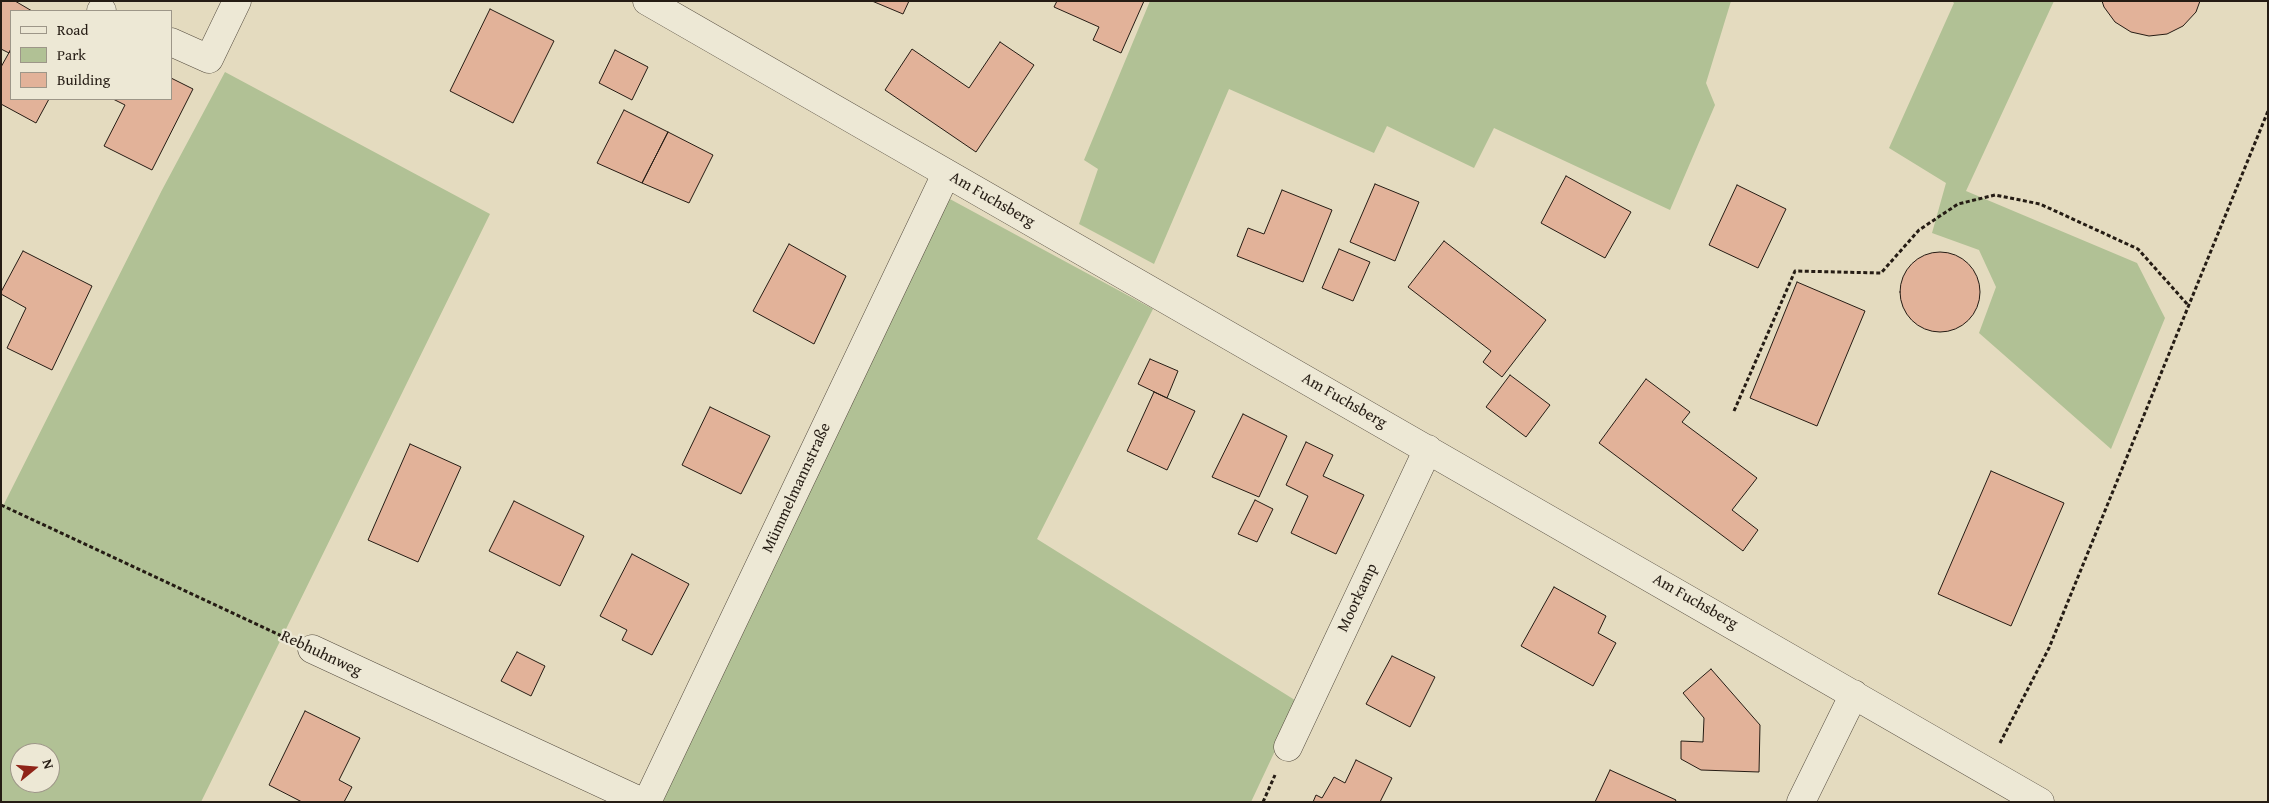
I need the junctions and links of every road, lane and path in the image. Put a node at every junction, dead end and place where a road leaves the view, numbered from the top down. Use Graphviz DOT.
graph roads {
  1 [pos="237,1"];
  2 [pos="647,1"];
  3 [pos="172,42"];
  4 [pos="2268,111"];
  5 [pos="946,174"];
  6 [pos="2188,305"];
  7 [pos="1734,411"];
  8 [pos="1428,448"];
  9 [pos="1,505"];
  10 [pos="312,650"];
  11 [pos="1854,694"];
  12 [pos="1288,747"];
  13 [pos="1986,771"];
  14 [pos="642,802"];
  15 [pos="647,802"];
  16 [pos="1800,802"];
  17 [pos="2040,802"];
  1 -- 3 [label="street"];
  2 -- 5 [label="street, Am Fuchsberg"];
  4 -- 6 [label="path"];
  5 -- 8 [label="street, Am Fuchsberg"];
  5 -- 15 [label="street, Mümmelmannstraße"];
  6 -- 7 [label="path"];
  6 -- 13 [label="path"];
  8 -- 11 [label="street, Am Fuchsberg"];
  8 -- 12 [label="street, Moorkamp"];
  9 -- 10 [label="path, Rebhuhnweg"];
  10 -- 14 [label="street, Rebhuhnweg"];
  11 -- 13 [label="street, Am Fuchsberg"];
  11 -- 16 [label="street"];
  13 -- 17 [label="street, Am Fuchsberg"];
}
